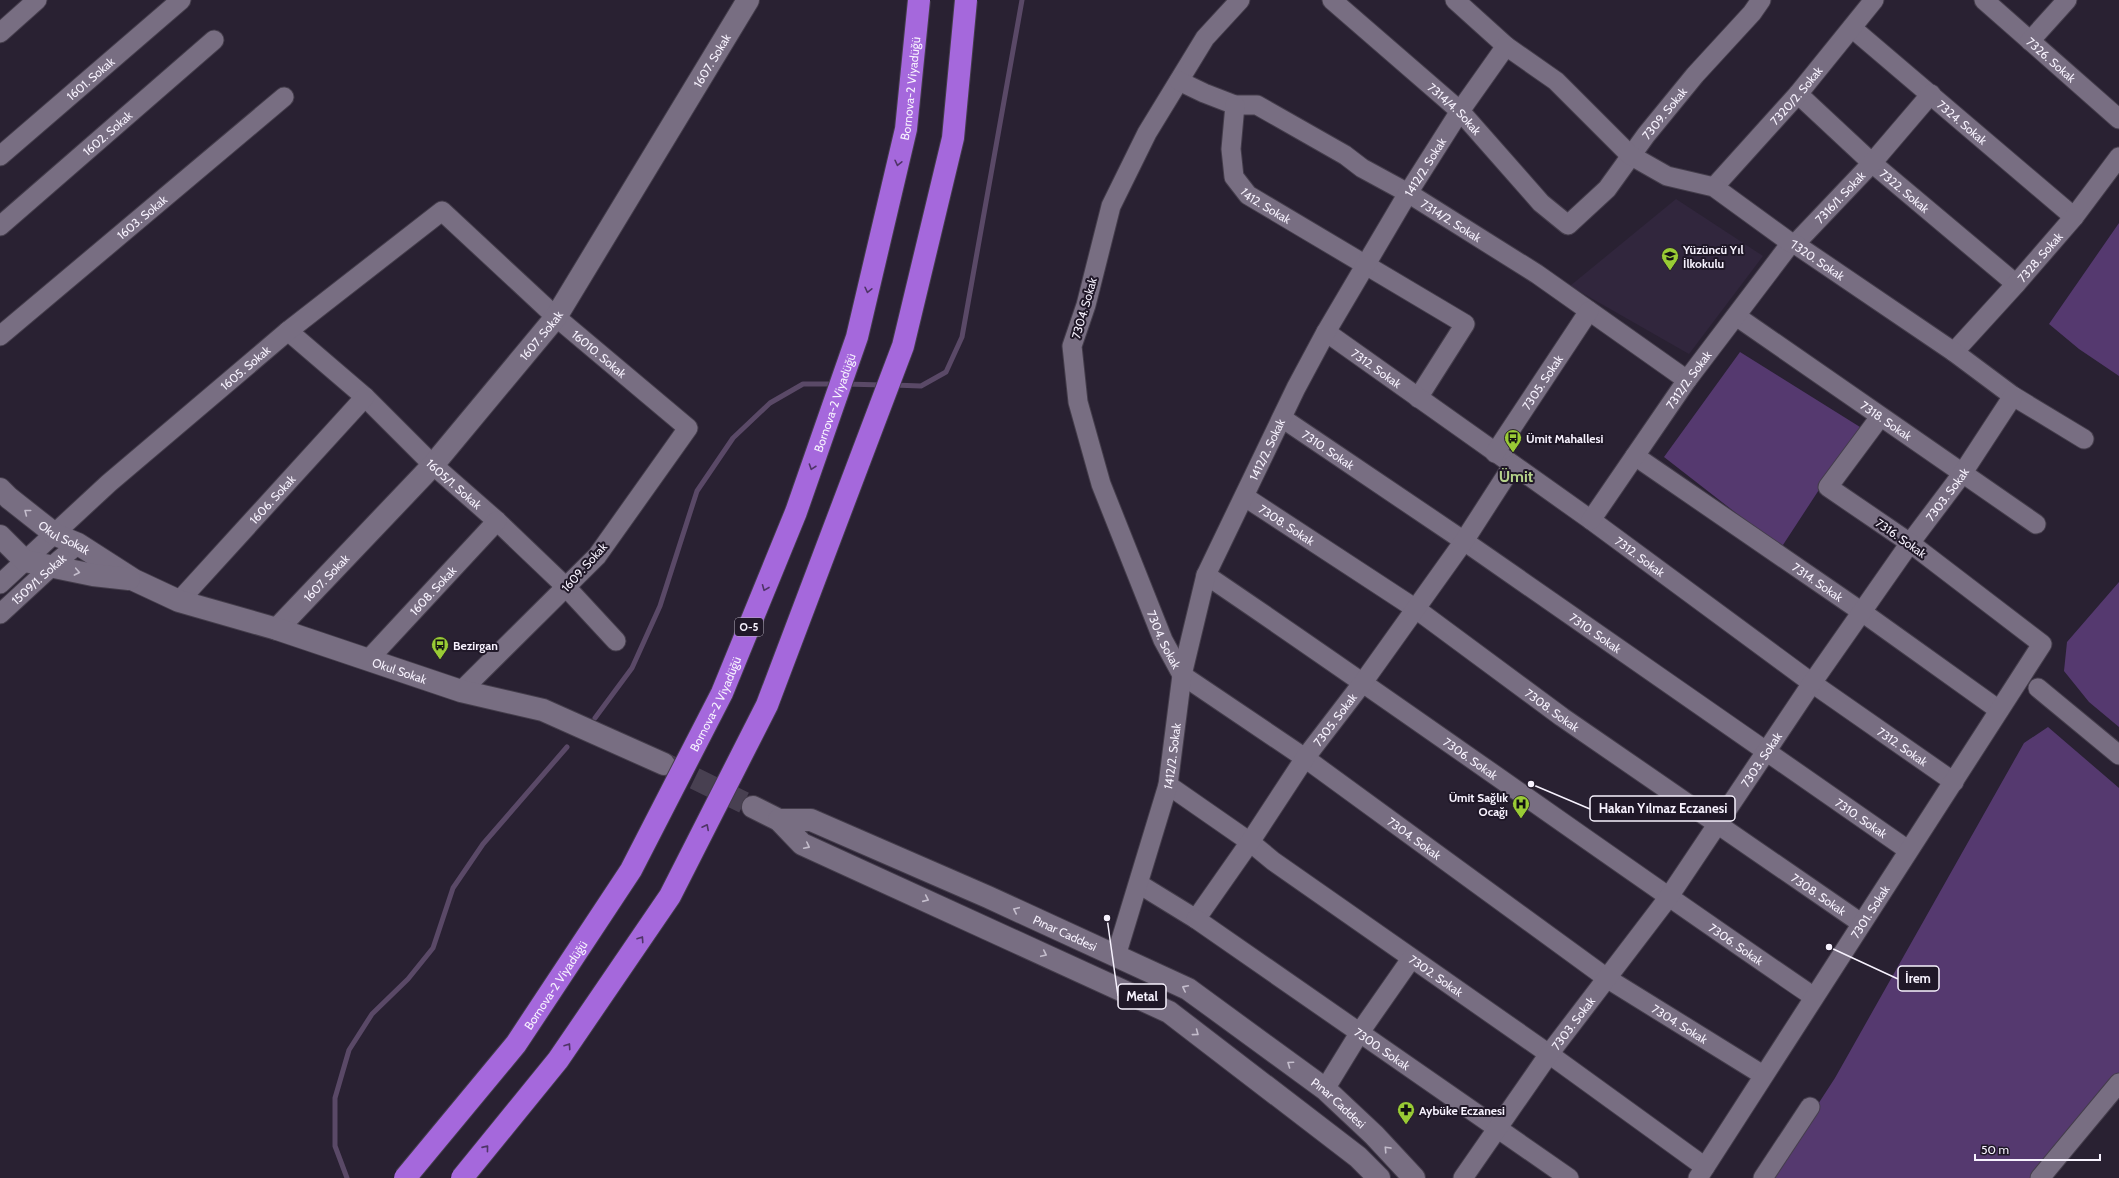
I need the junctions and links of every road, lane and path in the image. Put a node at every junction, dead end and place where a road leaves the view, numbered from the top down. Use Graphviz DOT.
graph roads {
  1 [pos="37,0"];
  2 [pos="181,0"];
  3 [pos="748,0"];
  4 [pos="919,0"];
  5 [pos="966,0"];
  6 [pos="1240,0"];
  7 [pos="1332,0"];
  8 [pos="1455,0"];
  9 [pos="1761,0"];
  10 [pos="1874,0"];
  11 [pos="1984,0"];
  12 [pos="2067,0"];
  13 [pos="4,22"];
  14 [pos="1852,28"];
  15 [pos="214,40"];
  16 [pos="2030,41"];
  17 [pos="1506,46"];
  18 [pos="1179,81"];
  19 [pos="1798,94"];
  20 [pos="1931,94"];
  21 [pos="284,97"];
  22 [pos="1235,105"];
  23 [pos="1460,111"];
  24 [pos="2119,119"];
  25 [pos="1630,155"];
  26 [pos="0,156"];
  27 [pos="2119,157"];
  28 [pos="1872,163"];
  29 [pos="1714,187"];
  30 [pos="1408,193"];
  31 [pos="442,211"];
  32 [pos="2074,217"];
  33 [pos="1568,225"];
  34 [pos="0,226"];
  35 [pos="1793,244"];
  36 [pos="1365,266"];
  37 [pos="2016,284"];
  38 [pos="1589,311"];
  39 [pos="1736,316"];
  40 [pos="556,317"];
  41 [pos="288,331"];
  42 [pos="1326,332"];
  43 [pos="0,336"];
  44 [pos="1954,352"];
  45 [pos="1687,380"];
  46 [pos="2013,396"];
  47 [pos="365,397"];
  48 [pos="1418,398"];
  49 [pos="1880,417"];
  50 [pos="1282,418"];
  51 [pos="688,428"];
  52 [pos="2084,439"];
  53 [pos="1495,453"];
  54 [pos="1635,456"];
  55 [pos="433,465"];
  56 [pos="1513,465"];
  57 [pos="1962,474"];
  58 [pos="0,489"];
  59 [pos="1245,497"];
  60 [pos="497,520"];
  61 [pos="1591,520"];
  62 [pos="2036,524"];
  63 [pos="56,534"];
  64 [pos="0,536"];
  65 [pos="1464,541"];
  66 [pos="1910,543"];
  67 [pos="78,544"];
  68 [pos="25,561"];
  69 [pos="51,567"];
  70 [pos="1206,575"];
  71 [pos="134,580"];
  72 [pos="0,584"];
  73 [pos="566,587"];
  74 [pos="179,601"];
  75 [pos="1416,609"];
  76 [pos="1862,612"];
  77 [pos="0,614"];
  78 [pos="278,629"];
  79 [pos="616,641"];
  80 [pos="2042,644"];
  81 [pos="368,660"];
  82 [pos="1182,675"];
  83 [pos="1364,681"];
  84 [pos="1812,683"];
  85 [pos="2038,688"];
  86 [pos="461,691"];
  87 [pos="1999,710"];
  88 [pos="1767,752"];
  89 [pos="2119,755"];
  90 [pos="1305,758"];
  91 [pos="664,764"];
  92 [pos="1954,782"];
  93 [pos="1168,785"];
  94 [pos="752,807"];
  95 [pos="778,820"];
  96 [pos="1716,824"];
  97 [pos="1250,842"];
  98 [pos="1908,850"];
  99 [pos="1139,884"];
  100 [pos="1668,898"];
  101 [pos="1196,919"];
  102 [pos="1861,923"];
  103 [pos="1116,956"];
  104 [pos="1411,959"];
  105 [pos="1608,979"];
  106 [pos="1814,997"];
  107 [pos="1360,1032"];
  108 [pos="1549,1054"];
  109 [pos="1763,1076"];
  110 [pos="2119,1084"];
  111 [pos="1325,1088"];
  112 [pos="1810,1107"];
  113 [pos="1498,1128"];
  114 [pos="1701,1173"];
  115 [pos="405,1178"];
  116 [pos="462,1178"];
  117 [pos="1379,1178"];
  118 [pos="1414,1178"];
  119 [pos="1463,1178"];
  120 [pos="1569,1178"];
  121 [pos="1763,1178"];
  122 [pos="2040,1178"];
  1 -- 13 [label="street"];
  2 -- 26 [label="street, 1601. Sokak"];
  3 -- 40 [label="main road, 1607. Sokak"];
  4 -- 115 [label="highway, Bornova-2 Viyadüğü / O-5, one-way, bridge"];
  116 -- 5 [label="highway, one-way, bridge"];
  6 -- 18 [label="street, 7304. Sokak"];
  7 -- 23 [label="street, 7314/4. Sokak"];
  8 -- 17 [label="street"];
  9 -- 25 [label="street, 7309. Sokak"];
  10 -- 14 [label="street, 7320/2. Sokak"];
  11 -- 16 [label="street, 7326. Sokak"];
  12 -- 16 [label="street"];
  14 -- 19 [label="street, 7320/2. Sokak"];
  14 -- 20 [label="street, 7324. Sokak"];
  15 -- 34 [label="street, 1602. Sokak"];
  16 -- 24 [label="street, 7326. Sokak"];
  17 -- 23 [label="street, 1412/2. Sokak"];
  17 -- 25 [label="street, 7320. Sokak"];
  18 -- 22 [label="street, 7314/2. Sokak"];
  18 -- 82 [label="street, 7304. Sokak"];
  19 -- 28 [label="street, 7322. Sokak"];
  19 -- 29 [label="street, 7320/2. Sokak"];
  20 -- 28 [label="street, 7316/1. Sokak"];
  20 -- 32 [label="street, 7324. Sokak"];
  21 -- 43 [label="street, 1603. Sokak"];
  22 -- 30 [label="street, 7314/2. Sokak"];
  22 -- 36 [label="street, 1412. Sokak"];
  23 -- 30 [label="street, 1412/2. Sokak"];
  23 -- 33 [label="street, 7314/4. Sokak"];
  25 -- 29 [label="street, 7320. Sokak"];
  25 -- 33 [label="street, 7309. Sokak"];
  27 -- 32 [label="street, 7328. Sokak"];
  28 -- 35 [label="street, 7316/1. Sokak"];
  28 -- 37 [label="street, 7322. Sokak"];
  29 -- 35 [label="street, 7320. Sokak"];
  30 -- 36 [label="street, 1412/2. Sokak"];
  30 -- 38 [label="street, 7314/2. Sokak"];
  31 -- 40 [label="street, 16010. Sokak"];
  31 -- 41 [label="street, 1605. Sokak"];
  32 -- 37 [label="street, 7328. Sokak"];
  35 -- 39 [label="street, 7312/2. Sokak"];
  35 -- 44 [label="street, 7320. Sokak"];
  36 -- 42 [label="street, 1412/2. Sokak"];
  36 -- 48 [label="street, 1412. Sokak"];
  37 -- 44 [label="street, 7328. Sokak"];
  38 -- 45 [label="street, 7314/2. Sokak"];
  38 -- 53 [label="street, 7305. Sokak"];
  39 -- 45 [label="street, 7312/2. Sokak"];
  39 -- 49 [label="street, 7318. Sokak"];
  40 -- 51 [label="street, 16010. Sokak"];
  40 -- 55 [label="main road, 1607. Sokak"];
  41 -- 47 [label="street, 1605/1. Sokak"];
  41 -- 63 [label="street, 1605. Sokak"];
  42 -- 48 [label="street, 7312. Sokak"];
  42 -- 50 [label="street, 1412/2. Sokak"];
  44 -- 46 [label="street, 7320. Sokak"];
  45 -- 54 [label="street, 7312/2. Sokak"];
  46 -- 52 [label="street, 7320. Sokak"];
  46 -- 57 [label="street, 7303. Sokak"];
  47 -- 55 [label="street, 1605/1. Sokak"];
  47 -- 74 [label="street, 1606. Sokak"];
  48 -- 53 [label="street, 7312. Sokak"];
  49 -- 57 [label="street, 7318. Sokak"];
  49 -- 66 [label="street, 7316. Sokak"];
  50 -- 59 [label="street, 1412/2. Sokak"];
  50 -- 65 [label="street, 7310. Sokak"];
  51 -- 73 [label="street, 1609. Sokak"];
  53 -- 56 [label="street, 7312. Sokak"];
  54 -- 61 [label="street, 7312/2. Sokak"];
  54 -- 76 [label="street, 7314. Sokak"];
  55 -- 60 [label="street, 1605/1. Sokak"];
  55 -- 78 [label="main road, 1607. Sokak"];
  56 -- 61 [label="street, 7312. Sokak"];
  56 -- 65 [label="street, 7305. Sokak"];
  57 -- 62 [label="street, 7318. Sokak"];
  57 -- 66 [label="street, 7303. Sokak"];
  63 -- 58 [label="main road, Okul Sokak, one-way"];
  59 -- 70 [label="street, 1412/2. Sokak"];
  59 -- 75 [label="street, 7308. Sokak"];
  60 -- 73 [label="street, 1605/1. Sokak"];
  60 -- 81 [label="street, 1608. Sokak"];
  61 -- 84 [label="street, 7312. Sokak"];
  63 -- 67 [label="main road, Okul Sokak"];
  63 -- 68 [label="street, 1509/1. Sokak"];
  64 -- 68 [label="main road"];
  65 -- 75 [label="street, 7305. Sokak"];
  65 -- 88 [label="street, 7310. Sokak"];
  66 -- 76 [label="street, 7303. Sokak"];
  66 -- 80 [label="street, 7316. Sokak"];
  67 -- 69 [label="street, 1509/1. Sokak"];
  67 -- 71 [label="main road, Okul Sokak"];
  68 -- 69 [label="main road, Okul Sokak"];
  68 -- 72 [label="street, 1509/1. Sokak"];
  69 -- 71 [label="main road, Okul Sokak, one-way"];
  69 -- 77 [label="street, 1509/1. Sokak"];
  70 -- 82 [label="street, 1412/2. Sokak"];
  70 -- 83 [label="street, 7306. Sokak"];
  71 -- 74 [label="main road, Okul Sokak"];
  73 -- 79 [label="street, 1605/1. Sokak"];
  73 -- 86 [label="street, 1609. Sokak"];
  74 -- 78 [label="main road, Okul Sokak"];
  75 -- 83 [label="street, 7305. Sokak"];
  75 -- 96 [label="street, 7308. Sokak"];
  76 -- 84 [label="street, 7303. Sokak"];
  76 -- 87 [label="street, 7314. Sokak"];
  78 -- 81 [label="main road, Okul Sokak"];
  80 -- 87 [label="street, 7301. Sokak"];
  81 -- 86 [label="main road, Okul Sokak"];
  82 -- 90 [label="street, 7304. Sokak"];
  82 -- 93 [label="street, 1412/2. Sokak"];
  83 -- 90 [label="street, 7305. Sokak"];
  83 -- 100 [label="street, 7306. Sokak"];
  84 -- 88 [label="street, 7303. Sokak"];
  84 -- 92 [label="street, 7312. Sokak"];
  85 -- 89 [label="street"];
  86 -- 91 [label="main road, Okul Sokak"];
  87 -- 92 [label="street, 7301. Sokak"];
  88 -- 96 [label="street, 7303. Sokak"];
  88 -- 98 [label="street, 7310. Sokak"];
  90 -- 97 [label="street, 7305. Sokak"];
  90 -- 105 [label="street, 7304. Sokak"];
  92 -- 98 [label="street, 7301. Sokak"];
  93 -- 97 [label="street, 7302. Sokak"];
  93 -- 99 [label="street, 1412/2. Sokak"];
  94 -- 95 [label="main road, Pınar Caddesi"];
  103 -- 95 [label="main road, Pınar Caddesi, one-way"];
  95 -- 117 [label="main road, Pınar Caddesi, one-way"];
  96 -- 100 [label="street, 7303. Sokak"];
  96 -- 102 [label="street, 7308. Sokak"];
  97 -- 101 [label="street, 7305. Sokak"];
  97 -- 104 [label="street, 7302. Sokak"];
  98 -- 102 [label="street, 7301. Sokak"];
  99 -- 101 [label="street"];
  99 -- 103 [label="street, 1412/2. Sokak"];
  100 -- 105 [label="street, 7303. Sokak"];
  100 -- 106 [label="street, 7306. Sokak"];
  101 -- 107 [label="street, 7300. Sokak"];
  102 -- 106 [label="street, 7301. Sokak"];
  111 -- 103 [label="main road, Pınar Caddesi, one-way"];
  104 -- 107 [label="street"];
  104 -- 108 [label="street, 7302. Sokak"];
  105 -- 108 [label="street, 7303. Sokak"];
  105 -- 109 [label="street, 7304. Sokak"];
  106 -- 109 [label="street, 7301. Sokak"];
  107 -- 111 [label="street"];
  107 -- 113 [label="street, 7300. Sokak"];
  108 -- 113 [label="street, 7303. Sokak"];
  108 -- 114 [label="street, 7302. Sokak"];
  109 -- 114 [label="street, 7301. Sokak"];
  110 -- 122 [label="street"];
  118 -- 111 [label="main road, Pınar Caddesi, one-way"];
  112 -- 121 [label="street"];
  113 -- 119 [label="street, 7303. Sokak"];
  113 -- 120 [label="street, 7300. Sokak"];
}
